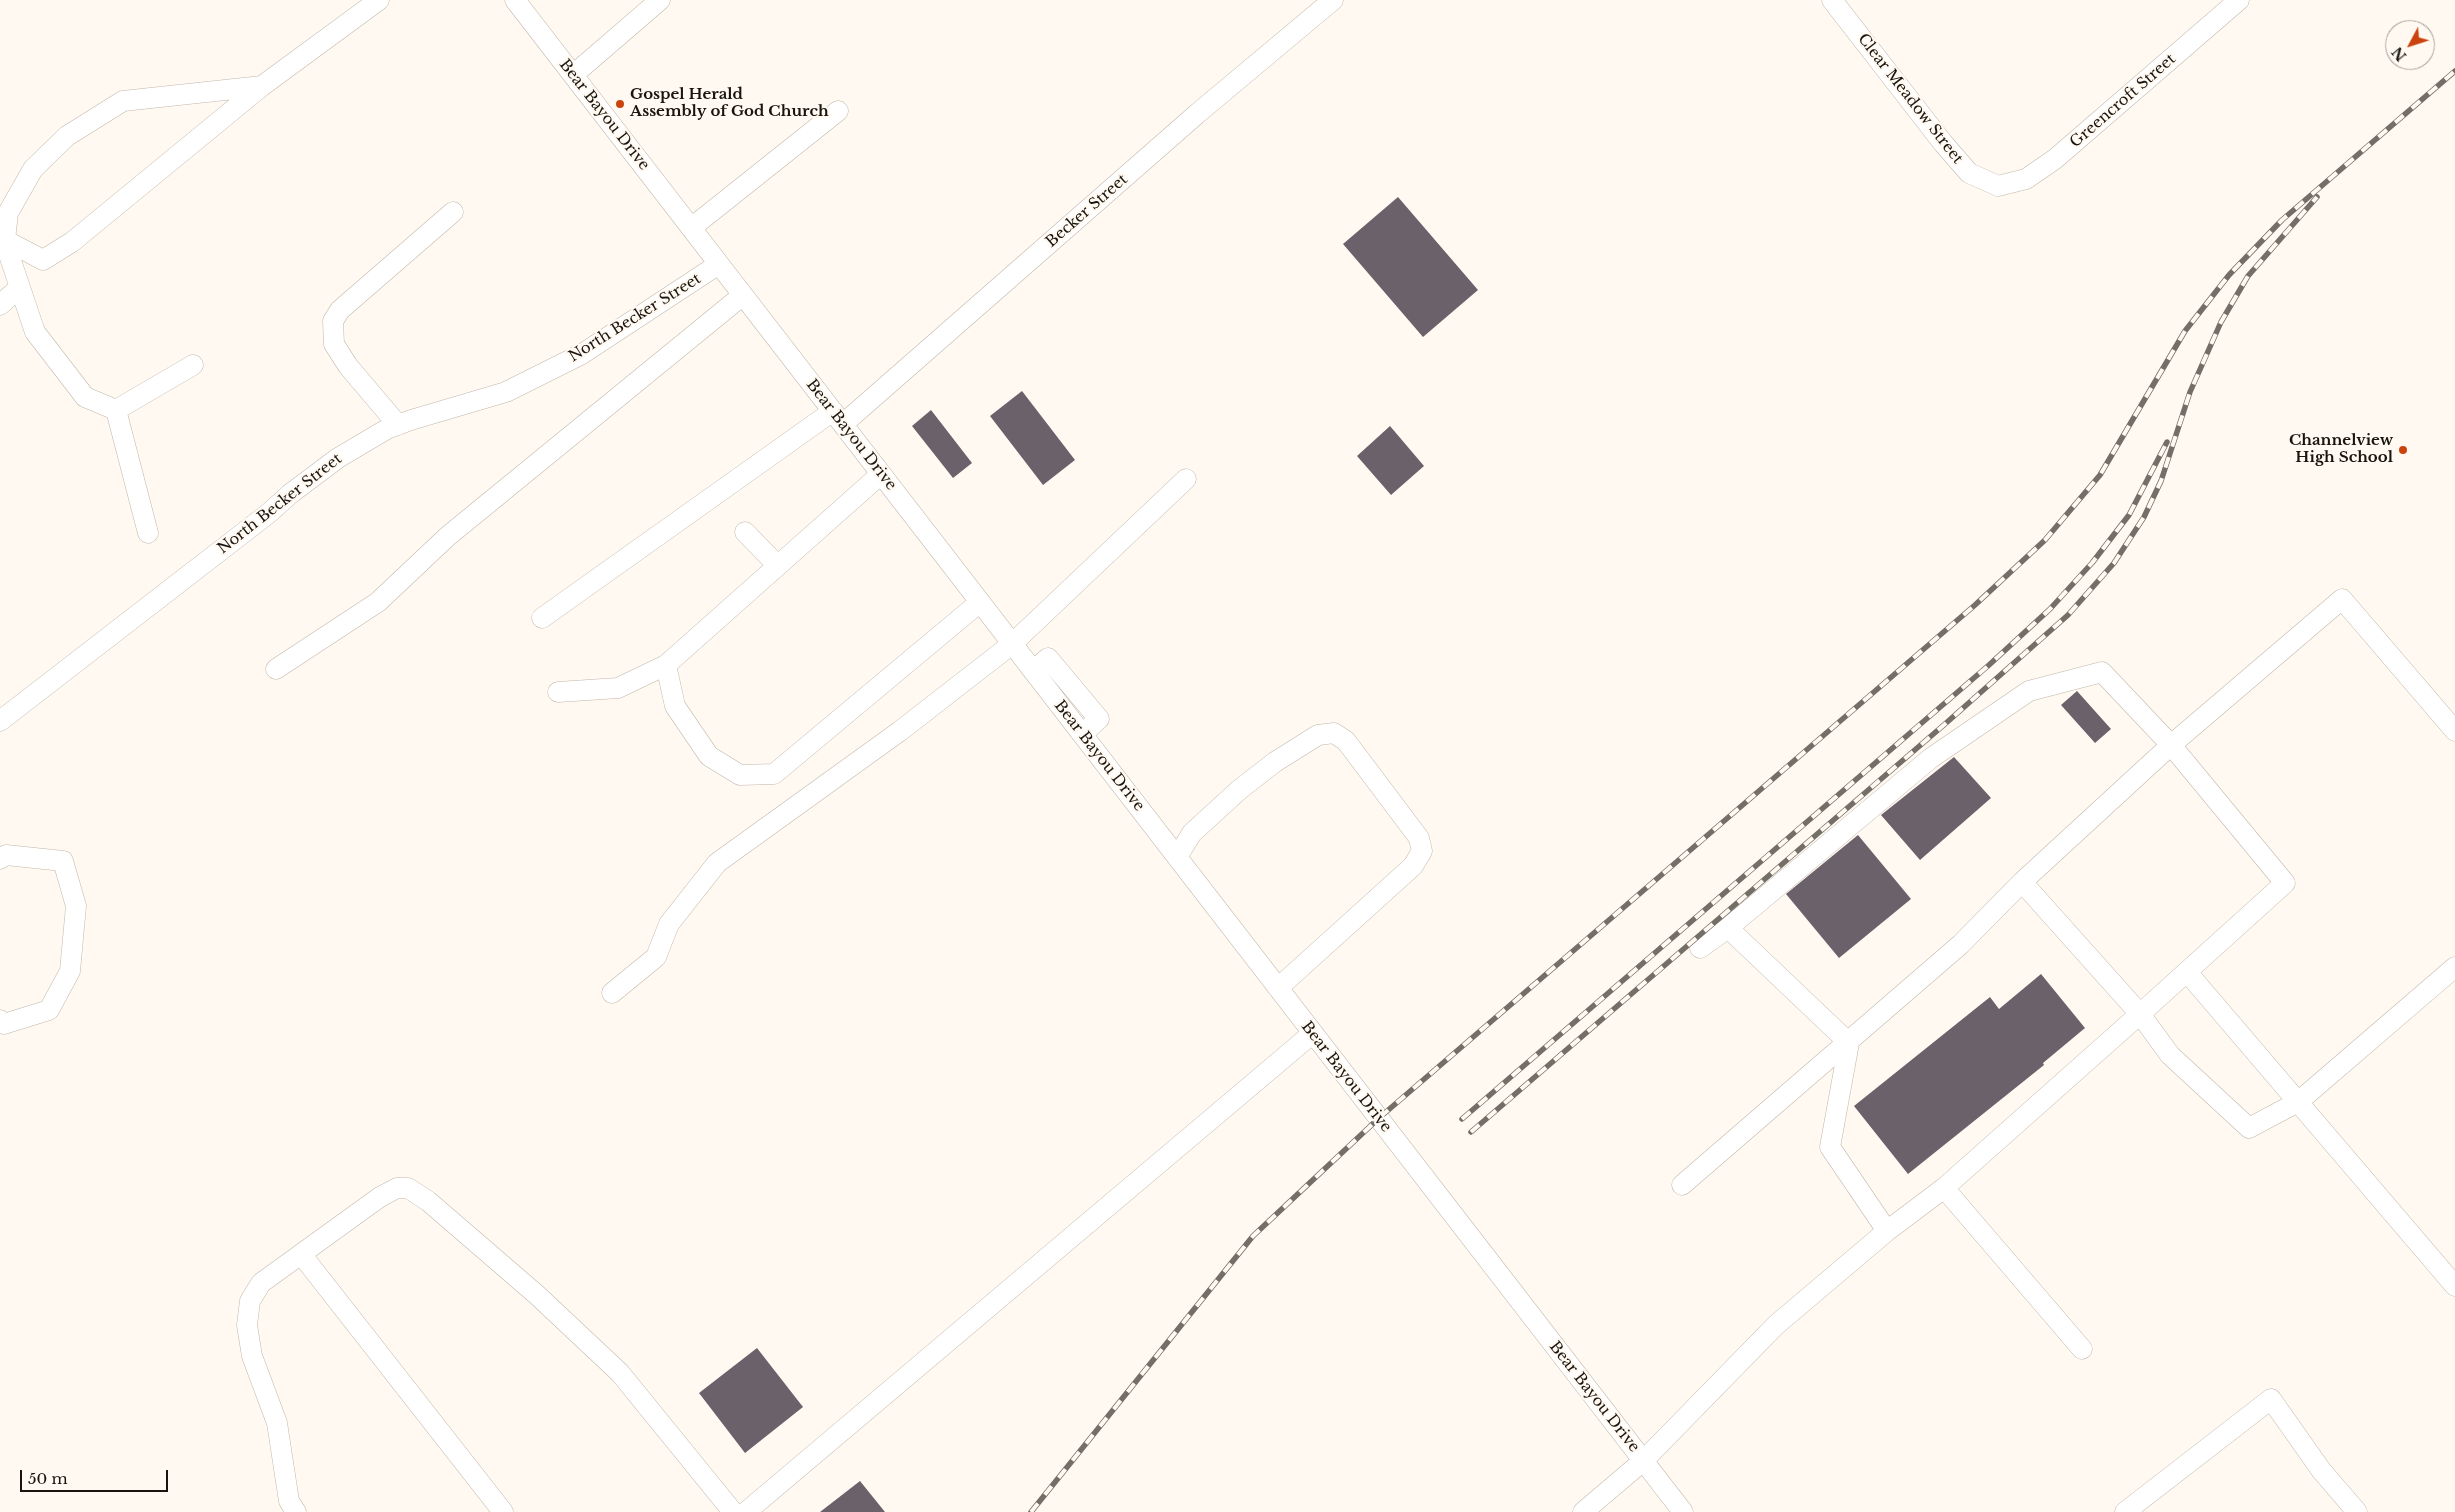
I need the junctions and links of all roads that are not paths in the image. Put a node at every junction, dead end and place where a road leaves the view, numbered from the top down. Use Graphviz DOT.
graph roads {
  1 [pos="379,0"];
  2 [pos="515,0"];
  3 [pos="660,0"];
  4 [pos="1333,0"];
  5 [pos="1832,0"];
  6 [pos="2239,0"];
  7 [pos="573,75"];
  8 [pos="262,86"];
  9 [pos="838,110"];
  10 [pos="1998,186"];
  11 [pos="453,212"];
  12 [pos="691,228"];
  13 [pos="3,235"];
  14 [pos="719,264"];
  15 [pos="20,287"];
  16 [pos="742,295"];
  17 [pos="0,305"];
  18 [pos="193,365"];
  19 [pos="116,410"];
  20 [pos="838,418"];
  21 [pos="398,425"];
  22 [pos="882,474"];
  23 [pos="1186,479"];
  24 [pos="745,532"];
  25 [pos="148,533"];
  26 [pos="777,565"];
  27 [pos="980,602"];
  28 [pos="542,618"];
  29 [pos="1012,644"];
  30 [pos="666,665"];
  31 [pos="276,669"];
  32 [pos="558,692"];
  33 [pos="0,721"];
  34 [pos="2455,731"];
  35 [pos="2171,745"];
  36 [pos="1177,857"];
  37 [pos="0,860"];
  38 [pos="2022,882"];
  39 [pos="1728,928"];
  40 [pos="1700,948"];
  41 [pos="2455,967"];
  42 [pos="2187,972"];
  43 [pos="1278,988"];
  44 [pos="612,993"];
  45 [pos="2140,1014"];
  46 [pos="0,1020"];
  47 [pos="1313,1033"];
  48 [pos="1849,1043"];
  49 [pos="2298,1102"];
  50 [pos="1682,1185"];
  51 [pos="1944,1188"];
  52 [pos="1886,1231"];
  53 [pos="301,1254"];
  54 [pos="2455,1286"];
  55 [pos="2082,1349"];
  56 [pos="1643,1461"];
  57 [pos="296,1512"];
  58 [pos="503,1512"];
  59 [pos="733,1512"];
  60 [pos="746,1512"];
  61 [pos="1583,1512"];
  62 [pos="1683,1512"];
  63 [pos="2125,1512"];
  64 [pos="2357,1512"];
  1 -- 8 [label="street"];
  2 -- 7 [label="street, Bear Bayou Drive"];
  3 -- 7 [label="street"];
  4 -- 20 [label="street, Becker Street"];
  5 -- 10 [label="street, Clear Meadow Street"];
  6 -- 10 [label="street, Greencroft Street"];
  7 -- 12 [label="street, Bear Bayou Drive"];
  8 -- 13 [label="street"];
  8 -- 13 [label="street"];
  9 -- 12 [label="street"];
  11 -- 21 [label="street"];
  12 -- 14 [label="street, Bear Bayou Drive"];
  13 -- 15 [label="street"];
  14 -- 16 [label="street, Bear Bayou Drive"];
  14 -- 21 [label="street, North Becker Street"];
  15 -- 17 [label="street"];
  15 -- 19 [label="street"];
  16 -- 20 [label="street, Bear Bayou Drive"];
  16 -- 31 [label="street"];
  18 -- 19 [label="street"];
  19 -- 25 [label="street"];
  20 -- 22 [label="street, Bear Bayou Drive"];
  20 -- 28 [label="street, Becker Street"];
  21 -- 33 [label="street, North Becker Street"];
  22 -- 26 [label="street"];
  22 -- 27 [label="street, Bear Bayou Drive"];
  23 -- 29 [label="street"];
  24 -- 26 [label="street"];
  26 -- 30 [label="street"];
  27 -- 29 [label="street, Bear Bayou Drive"];
  27 -- 30 [label="street"];
  29 -- 36 [label="street, Bear Bayou Drive"];
  29 -- 44 [label="street"];
  30 -- 32 [label="street"];
  34 -- 35 [label="street"];
  35 -- 38 [label="street"];
  35 -- 39 [label="street"];
  35 -- 42 [label="street"];
  36 -- 43 [label="street, Bear Bayou Drive"];
  36 -- 43 [label="street"];
  37 -- 46 [label="street"];
  38 -- 45 [label="street"];
  38 -- 48 [label="street"];
  39 -- 40 [label="street"];
  39 -- 48 [label="street"];
  41 -- 49 [label="street"];
  42 -- 45 [label="street"];
  42 -- 49 [label="street"];
  43 -- 47 [label="street, Bear Bayou Drive"];
  45 -- 49 [label="street"];
  45 -- 51 [label="street"];
  47 -- 56 [label="street, Bear Bayou Drive"];
  47 -- 60 [label="street"];
  48 -- 50 [label="street"];
  48 -- 52 [label="street"];
  49 -- 54 [label="street"];
  51 -- 52 [label="street"];
  51 -- 55 [label="street"];
  52 -- 56 [label="street"];
  53 -- 57 [label="street"];
  53 -- 58 [label="street"];
  53 -- 59 [label="street"];
  56 -- 61 [label="street"];
  56 -- 62 [label="street, Bear Bayou Drive"];
  63 -- 64 [label="street"];
}
